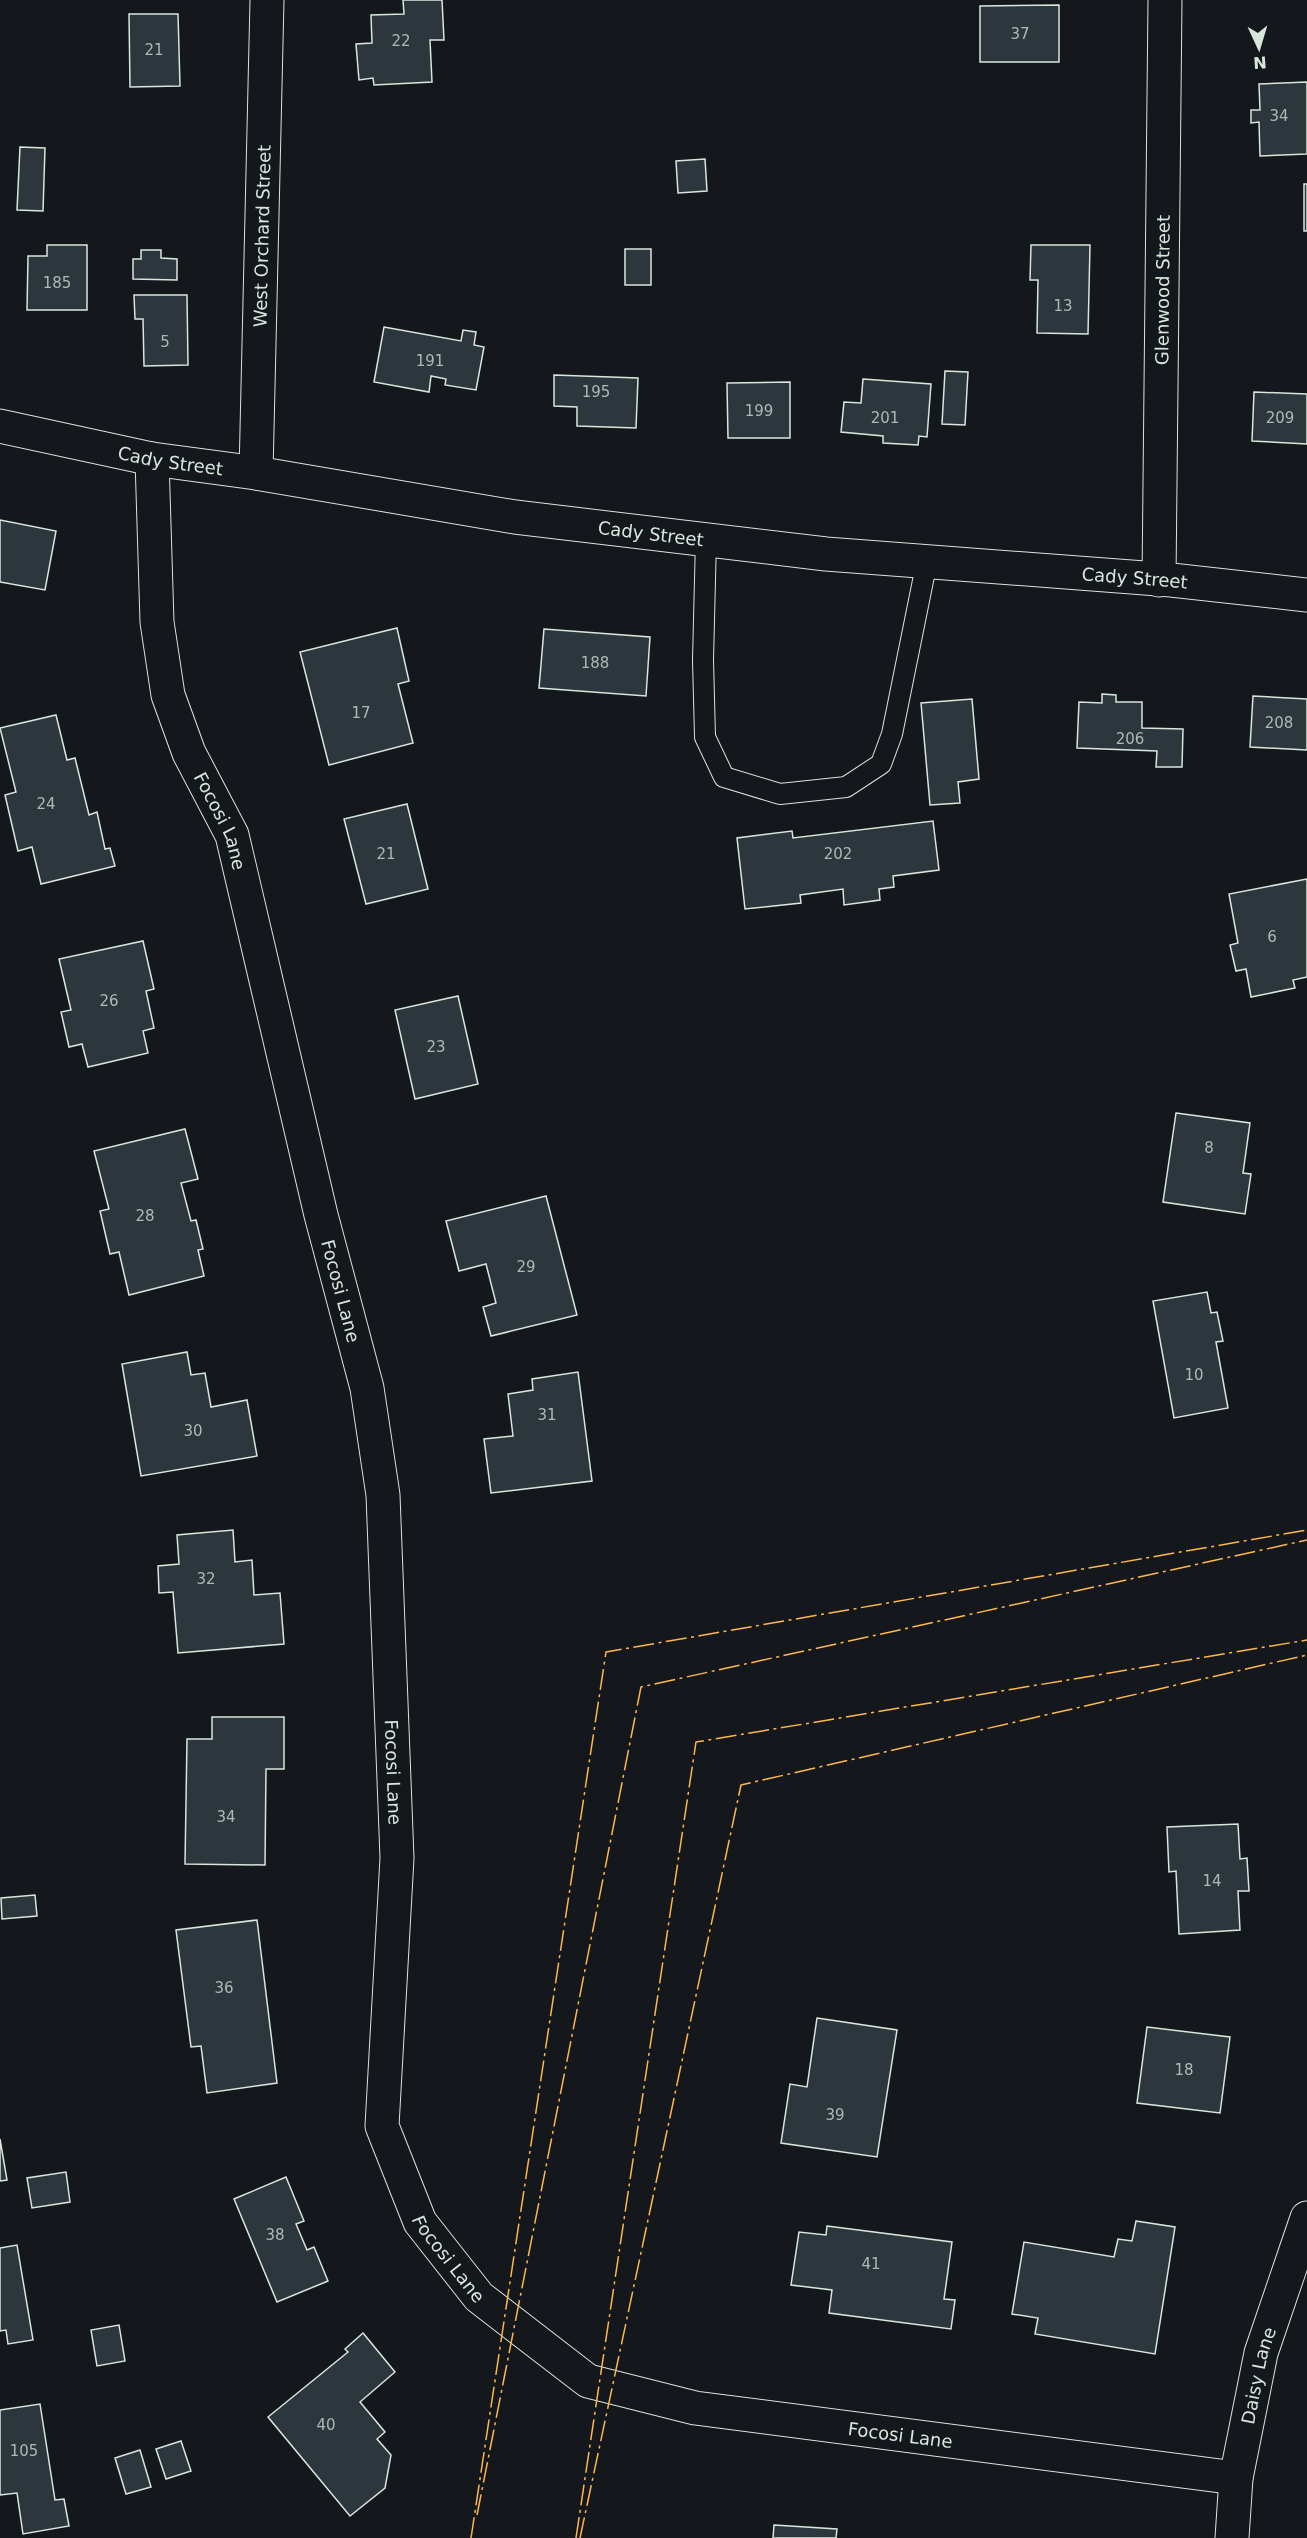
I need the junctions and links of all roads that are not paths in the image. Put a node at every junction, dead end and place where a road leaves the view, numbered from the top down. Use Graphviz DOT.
graph roads {
  1 [pos="267,0"];
  2 [pos="1165,0"];
  3 [pos="0,426"];
  4 [pos="152,459"];
  5 [pos="256,472"];
  6 [pos="706,539"];
  7 [pos="927,561"];
  8 [pos="1159,580"];
  9 [pos="1307,596"];
  10 [pos="1307,2218"];
  11 [pos="1236,2478"];
  12 [pos="1232,2538"];
  1 -- 5 [label="street, West Orchard Street"];
  2 -- 8 [label="street, Glenwood Street"];
  3 -- 4 [label="street, Cady Street"];
  4 -- 5 [label="street, Cady Street"];
  4 -- 11 [label="street, Focosi Lane"];
  5 -- 6 [label="street, Cady Street"];
  6 -- 7 [label="street, Cady Street"];
  6 -- 7 [label="lane"];
  7 -- 8 [label="street, Cady Street"];
  8 -- 9 [label="street, Cady Street"];
  10 -- 11 [label="street, Daisy Lane"];
  11 -- 12 [label="street, Daisy Lane"];
}
